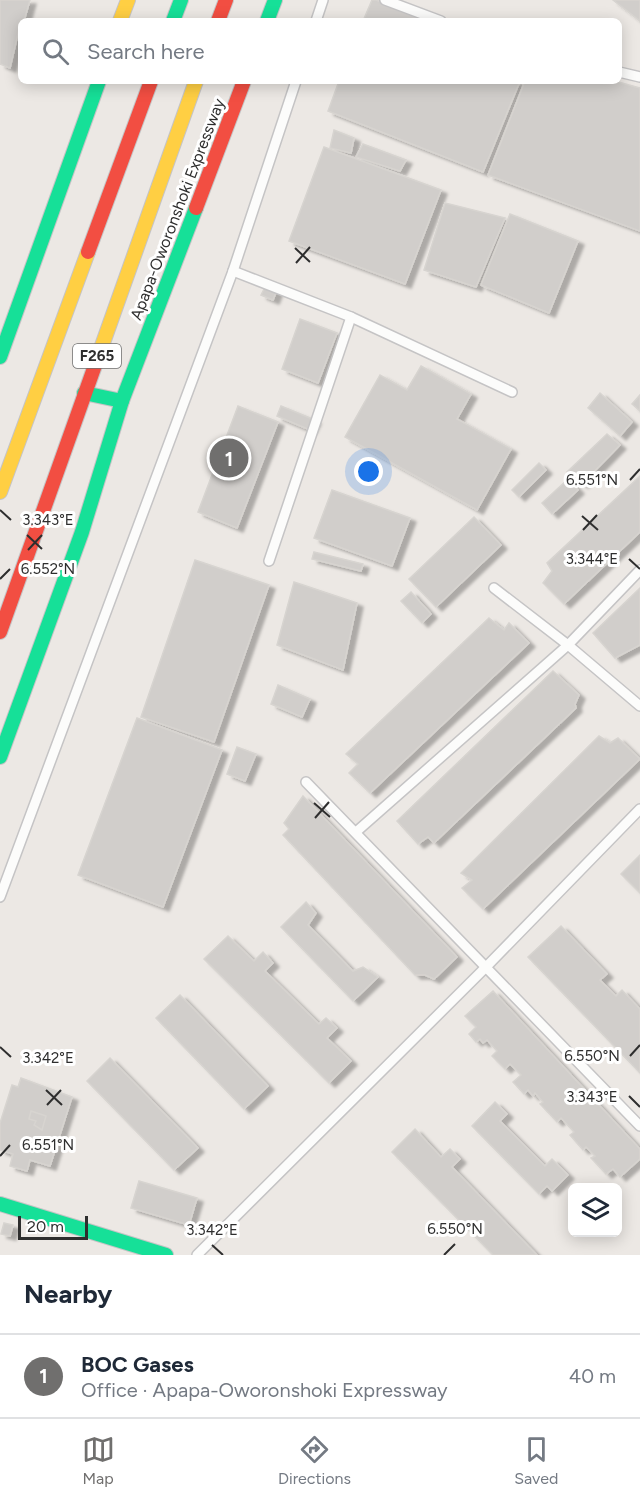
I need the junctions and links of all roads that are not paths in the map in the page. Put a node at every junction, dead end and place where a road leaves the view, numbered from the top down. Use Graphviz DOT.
graph roads {
  1 [pos="128,0"];
  2 [pos="181,0"];
  3 [pos="226,0"];
  4 [pos="275,0"];
  5 [pos="323,0"];
  6 [pos="386,0"];
  7 [pos="121,18"];
  8 [pos="174,18"];
  9 [pos="219,18"];
  10 [pos="268,18"];
  11 [pos="317,18"];
  12 [pos="433,18"];
  13 [pos="622,73"];
  14 [pos="640,77"];
  15 [pos="98,84"];
  16 [pos="150,84"];
  17 [pos="195,84"];
  18 [pos="243,84"];
  19 [pos="295,84"];
  20 [pos="233,271"];
  21 [pos="351,317"];
  22 [pos="0,357"];
  23 [pos="512,392"];
  24 [pos="84,393"];
  25 [pos="122,401"];
  26 [pos="0,492"];
  27 [pos="269,561"];
  28 [pos="640,570"];
  29 [pos="494,588"];
  30 [pos="0,632"];
  31 [pos="568,645"];
  32 [pos="640,706"];
  33 [pos="0,758"];
  34 [pos="306,782"];
  35 [pos="640,809"];
  36 [pos="356,832"];
  37 [pos="0,897"];
  38 [pos="487,966"];
  39 [pos="640,1126"];
  40 [pos="0,1204"];
  41 [pos="166,1255"];
  42 [pos="197,1255"];
  1 -- 7 [label="main road"];
  2 -- 8 [label="main road"];
  3 -- 9 [label="main road"];
  4 -- 10 [label="main road"];
  5 -- 11 [label="lane"];
  6 -- 12 [label="lane"];
  13 -- 14 [label="lane"];
  15 -- 22 [label="main road"];
  16 -- 26 [label="main road, F265"];
  17 -- 24 [label="main road, Apapa-Oworonshoki Expressway / F265"];
  18 -- 25 [label="main road, Apapa-Oworonshoki Expressway"];
  19 -- 20 [label="lane"];
  20 -- 21 [label="lane"];
  20 -- 37 [label="lane"];
  21 -- 23 [label="lane"];
  21 -- 27 [label="lane"];
  24 -- 25 [label="main road"];
  24 -- 30 [label="main road, Apapa-Oworonshoki Expressway / F265"];
  25 -- 33 [label="main road, Apapa-Oworonshoki Expressway"];
  28 -- 31 [label="lane"];
  29 -- 31 [label="lane"];
  31 -- 32 [label="lane"];
  31 -- 36 [label="lane"];
  34 -- 36 [label="lane"];
  35 -- 38 [label="lane"];
  36 -- 38 [label="lane"];
  38 -- 39 [label="lane"];
  38 -- 42 [label="lane"];
  40 -- 41 [label="main road"];
}
